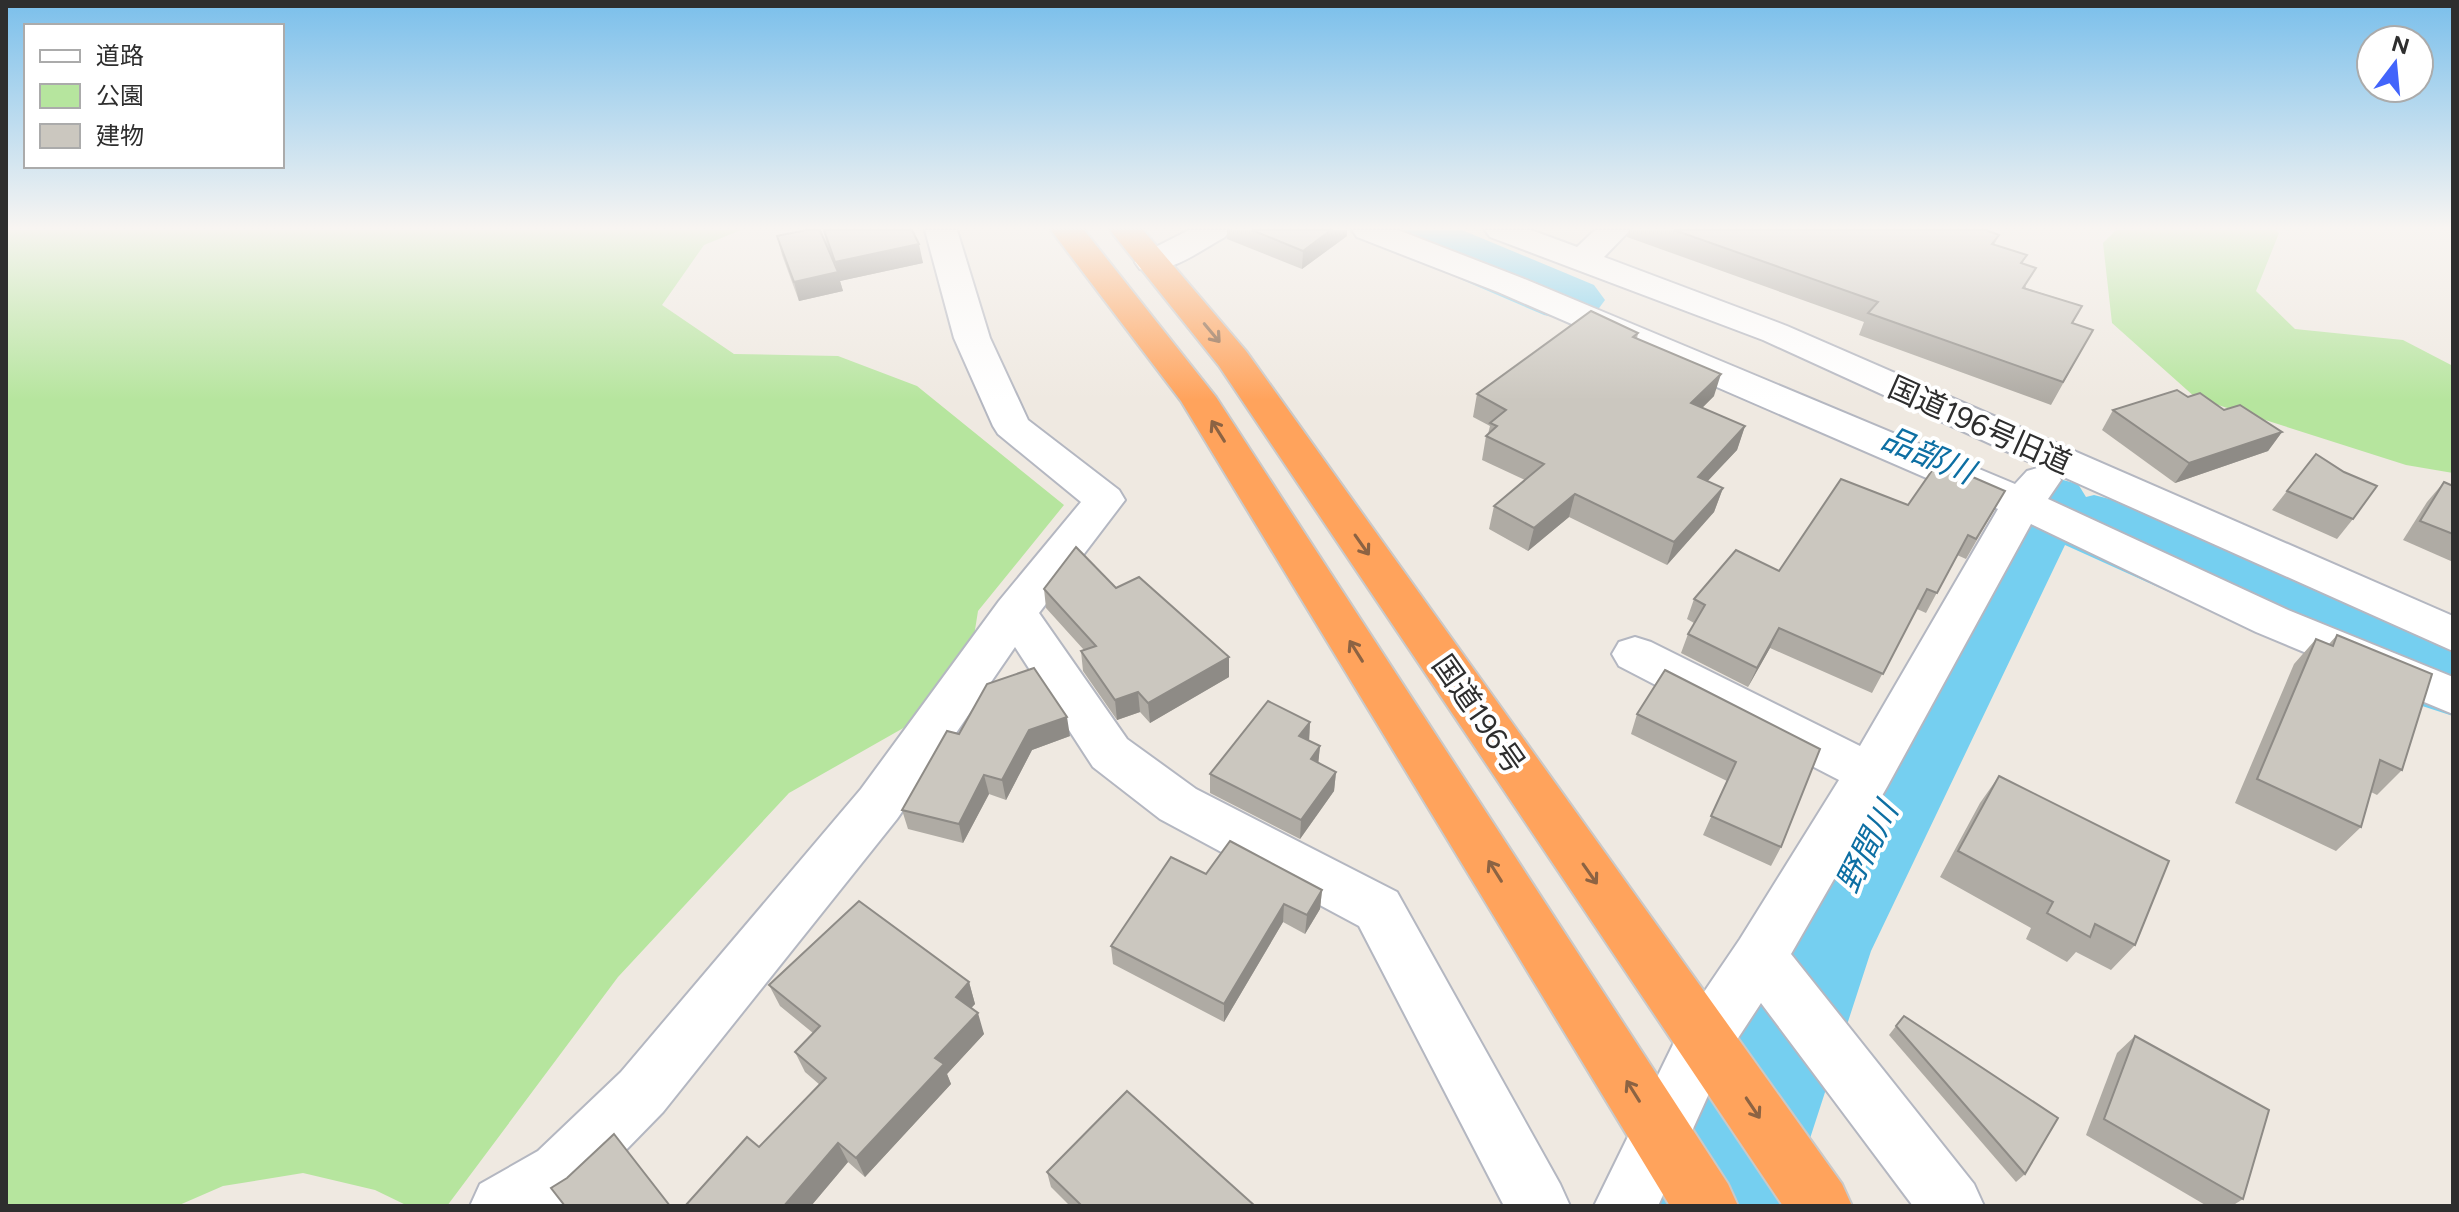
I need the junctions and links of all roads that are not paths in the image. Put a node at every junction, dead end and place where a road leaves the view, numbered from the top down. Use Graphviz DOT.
graph roads {
  1 [pos="957,287"];
  2 [pos="1111,287"];
  3 [pos="1173,287"];
  4 [pos="1514,287"];
  5 [pos="1651,287"];
  6 [pos="2057,460"];
  7 [pos="2024,504"];
  8 [pos="1015,612"];
  9 [pos="2453,635"];
  10 [pos="1635,654"];
  11 [pos="2453,696"];
  12 [pos="1870,773"];
  13 [pos="1760,957"];
  14 [pos="1711,1047"];
  15 [pos="1680,1166"];
  16 [pos="1805,1184"];
  17 [pos="502,1206"];
  18 [pos="1538,1206"];
  19 [pos="1626,1206"];
  20 [pos="1952,1206"];
  1 -- 8 [label="street"];
  15 -- 2 [label="highway, one-way"];
  3 -- 14 [label="highway, 国道196号, one-way"];
  4 -- 7 [label="street"];
  5 -- 6 [label="street, 国道196号旧道"];
  6 -- 7 [label="street"];
  6 -- 9 [label="street, 国道196号旧道"];
  7 -- 11 [label="street"];
  7 -- 12 [label="street"];
  8 -- 17 [label="street"];
  8 -- 18 [label="street"];
  10 -- 12 [label="street"];
  12 -- 13 [label="street"];
  13 -- 14 [label="street"];
  13 -- 20 [label="street"];
  14 -- 15 [label="street"];
  14 -- 16 [label="highway, 国道196号, one-way"];
  15 -- 19 [label="street"];
}
